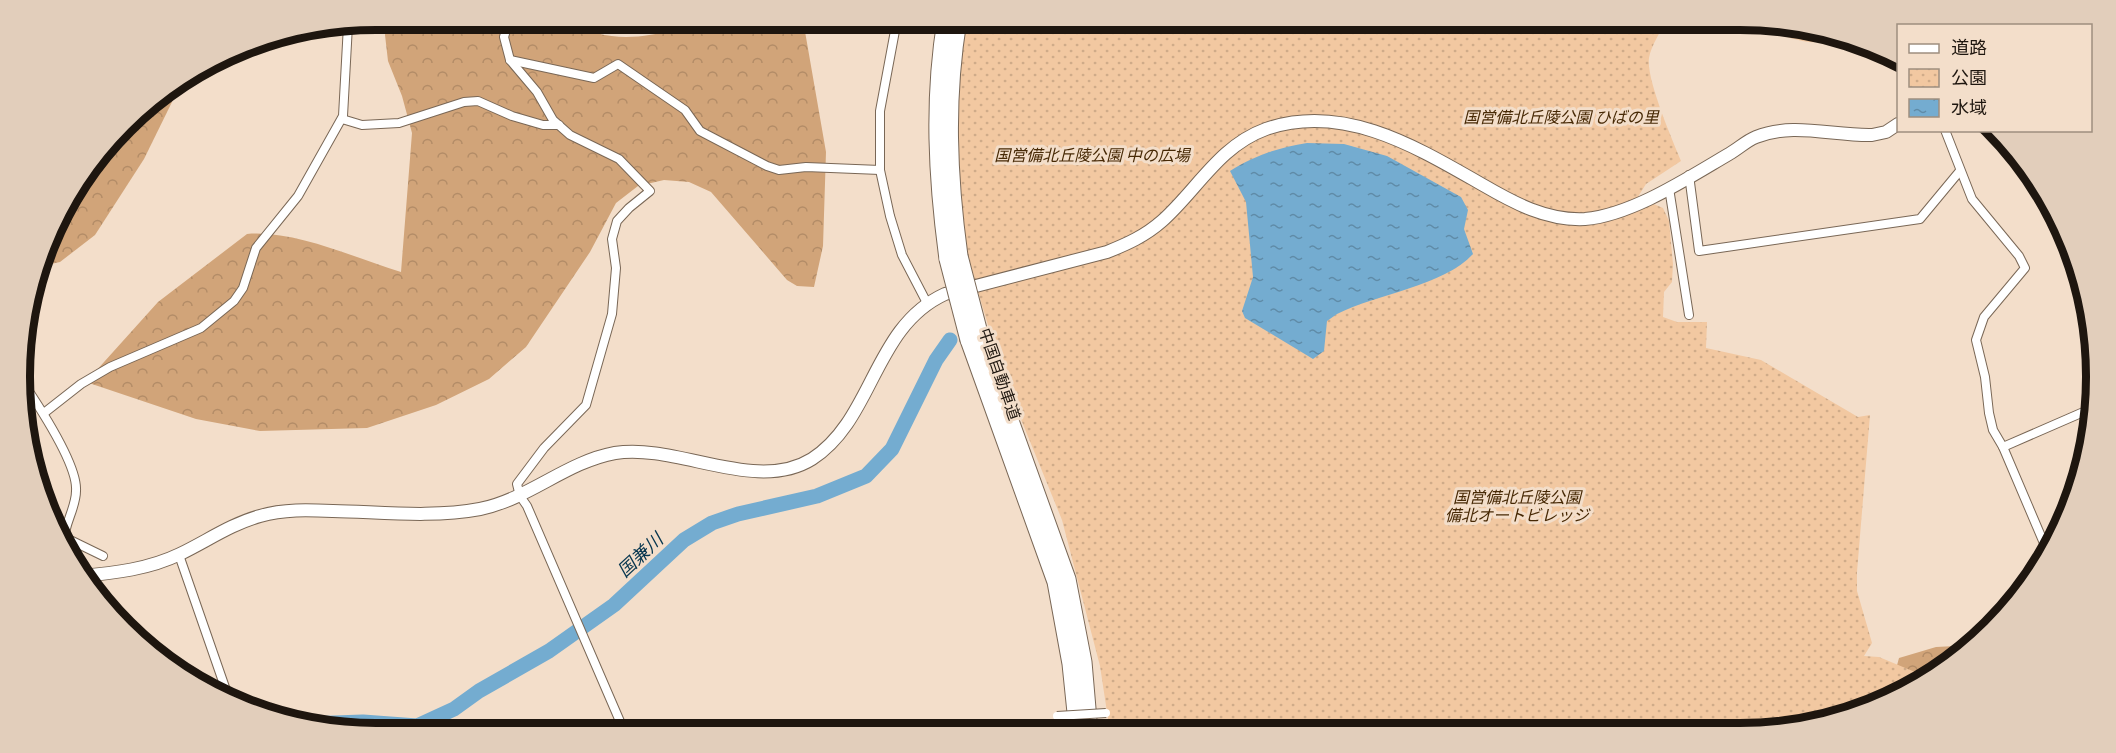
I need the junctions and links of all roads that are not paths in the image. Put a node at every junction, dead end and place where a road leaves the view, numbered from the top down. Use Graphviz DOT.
graph roads {
  1 [pos="506,30"];
  2 [pos="895,30"];
  3 [pos="943,30"];
  4 [pos="957,30"];
  5 [pos="347,32"];
  6 [pos="510,60"];
  7 [pos="342,119"];
  8 [pos="560,125"];
  9 [pos="1897,125"];
  10 [pos="1946,132"];
  11 [pos="880,170"];
  12 [pos="1959,172"];
  13 [pos="1689,175"];
  14 [pos="1669,188"];
  15 [pos="953,257"];
  16 [pos="927,303"];
  17 [pos="1689,315"];
  18 [pos="975,338"];
  19 [pos="31,394"];
  20 [pos="2084,412"];
  21 [pos="44,414"];
  22 [pos="2003,447"];
  23 [pos="519,496"];
  24 [pos="66,530"];
  25 [pos="72,542"];
  26 [pos="2044,543"];
  27 [pos="179,555"];
  28 [pos="103,556"];
  29 [pos="93,575"];
  30 [pos="225,688"];
  31 [pos="1106,713"];
  32 [pos="1057,716"];
  33 [pos="621,723"];
  34 [pos="1076,723"];
  35 [pos="1089,723"];
  1 -- 6 [label="street"];
  2 -- 11 [label="street"];
  3 -- 15 [label="highway, 中国自動車道"];
  4 -- 15 [label="highway, 中国自動車道"];
  5 -- 7 [label="street"];
  6 -- 8 [label="street"];
  6 -- 11 [label="street"];
  7 -- 8 [label="street"];
  7 -- 21 [label="street"];
  8 -- 23 [label="street"];
  9 -- 13 [label="street"];
  10 -- 12 [label="street"];
  11 -- 16 [label="street"];
  12 -- 13 [label="street"];
  12 -- 22 [label="street"];
  13 -- 14 [label="street"];
  14 -- 16 [label="street"];
  14 -- 17 [label="street"];
  15 -- 18 [label="highway, 中国自動車道, bridge"];
  16 -- 23 [label="street"];
  18 -- 34 [label="highway, 中国自動車道"];
  18 -- 35 [label="highway, 中国自動車道"];
  19 -- 21 [label="street"];
  20 -- 22 [label="street"];
  21 -- 24 [label="street"];
  22 -- 26 [label="street"];
  23 -- 27 [label="street"];
  23 -- 33 [label="street"];
  25 -- 28 [label="street"];
  27 -- 29 [label="street"];
  27 -- 30 [label="street"];
  31 -- 32 [label="street, bridge"];
}
